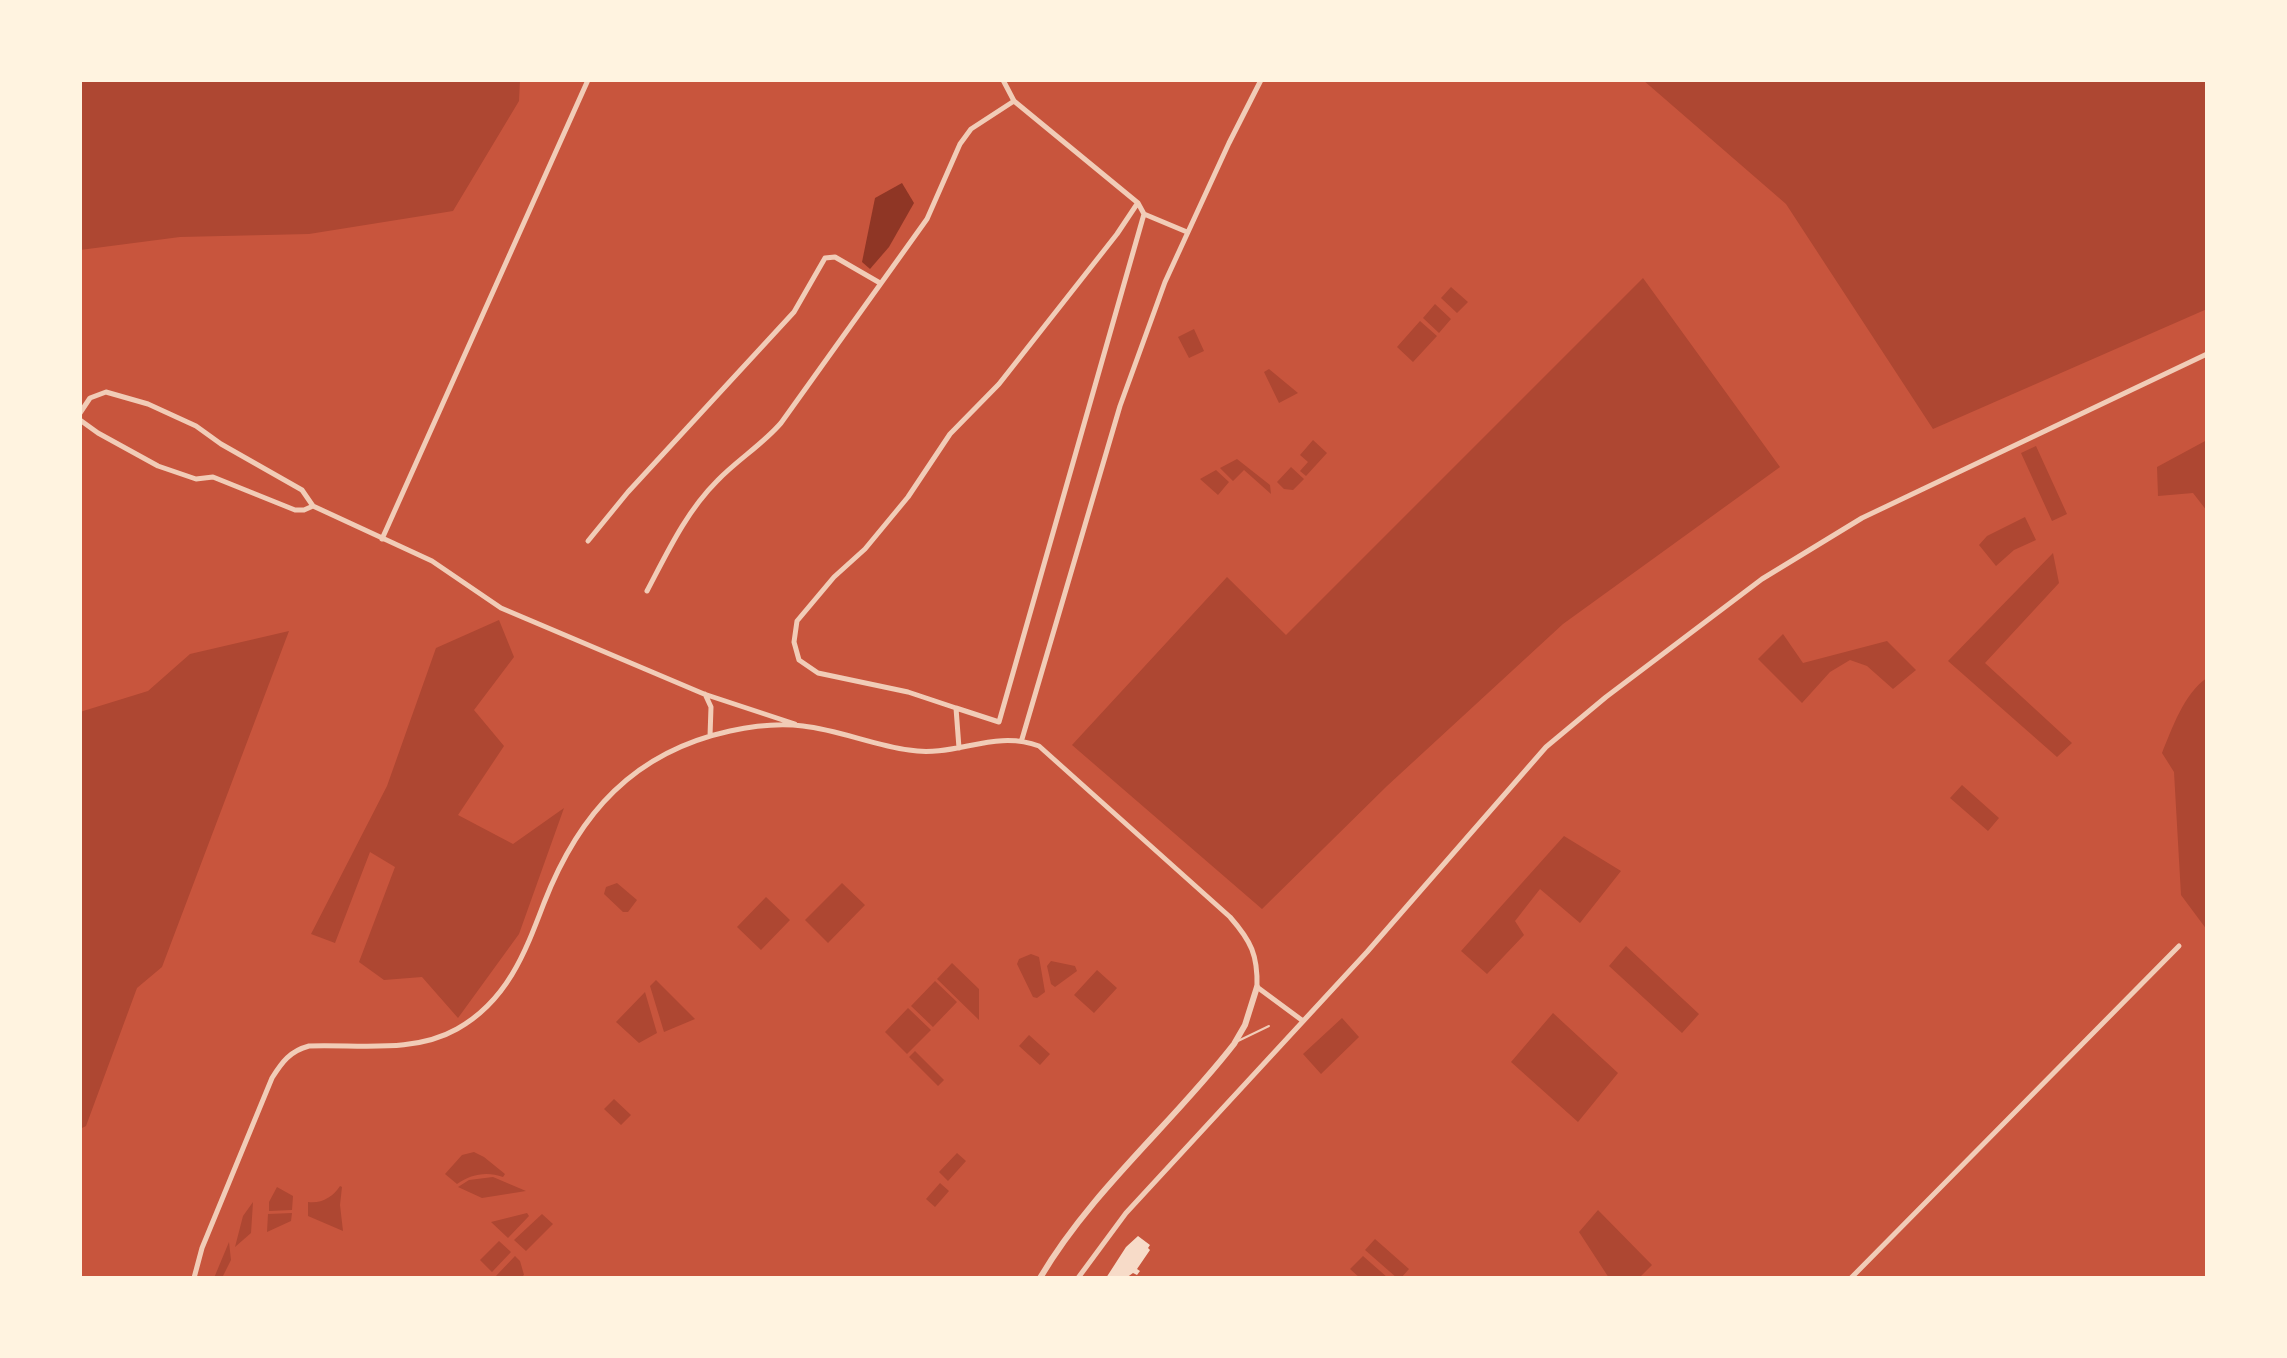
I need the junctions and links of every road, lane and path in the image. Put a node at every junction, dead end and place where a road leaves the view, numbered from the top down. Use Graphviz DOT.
graph roads {
  1 [pos="588,80"];
  2 [pos="1003,80"];
  3 [pos="1261,80"];
  4 [pos="1014,101"];
  5 [pos="1138,203"];
  6 [pos="1144,214"];
  7 [pos="1187,232"];
  8 [pos="880,283"];
  9 [pos="2207,354"];
  10 [pos="80,413"];
  11 [pos="80,420"];
  12 [pos="313,506"];
  13 [pos="382,539"];
  14 [pos="588,541"];
  15 [pos="647,591"];
  16 [pos="704,694"];
  17 [pos="956,708"];
  18 [pos="799,726"];
  19 [pos="710,736"];
  20 [pos="1022,739"];
  21 [pos="959,748"];
  22 [pos="2179,946"];
  23 [pos="1257,987"];
  24 [pos="1303,1021"];
  25 [pos="1269,1026"];
  26 [pos="1234,1044"];
  27 [pos="194,1278"];
  28 [pos="1040,1278"];
  29 [pos="1078,1278"];
  30 [pos="1851,1278"];
  1 -- 13 [label="street"];
  2 -- 4 [label="street"];
  3 -- 7 [label="street"];
  4 -- 5 [label="street"];
  4 -- 8 [label="street"];
  5 -- 6 [label="street"];
  5 -- 17 [label="street"];
  6 -- 7 [label="street"];
  6 -- 17 [label="street"];
  7 -- 20 [label="street"];
  8 -- 14 [label="street"];
  8 -- 15 [label="street"];
  9 -- 24 [label="street"];
  10 -- 12 [label="street"];
  11 -- 12 [label="street"];
  12 -- 13 [label="street"];
  13 -- 16 [label="street"];
  16 -- 18 [label="street"];
  16 -- 19 [label="street"];
  17 -- 21 [label="street"];
  18 -- 19 [label="street"];
  18 -- 21 [label="street"];
  19 -- 27 [label="street"];
  20 -- 21 [label="street"];
  20 -- 23 [label="street"];
  22 -- 30 [label="street"];
  23 -- 24 [label="street"];
  23 -- 26 [label="street"];
  24 -- 29 [label="street"];
  25 -- 26 [label="lane"];
  26 -- 28 [label="street"];
}
